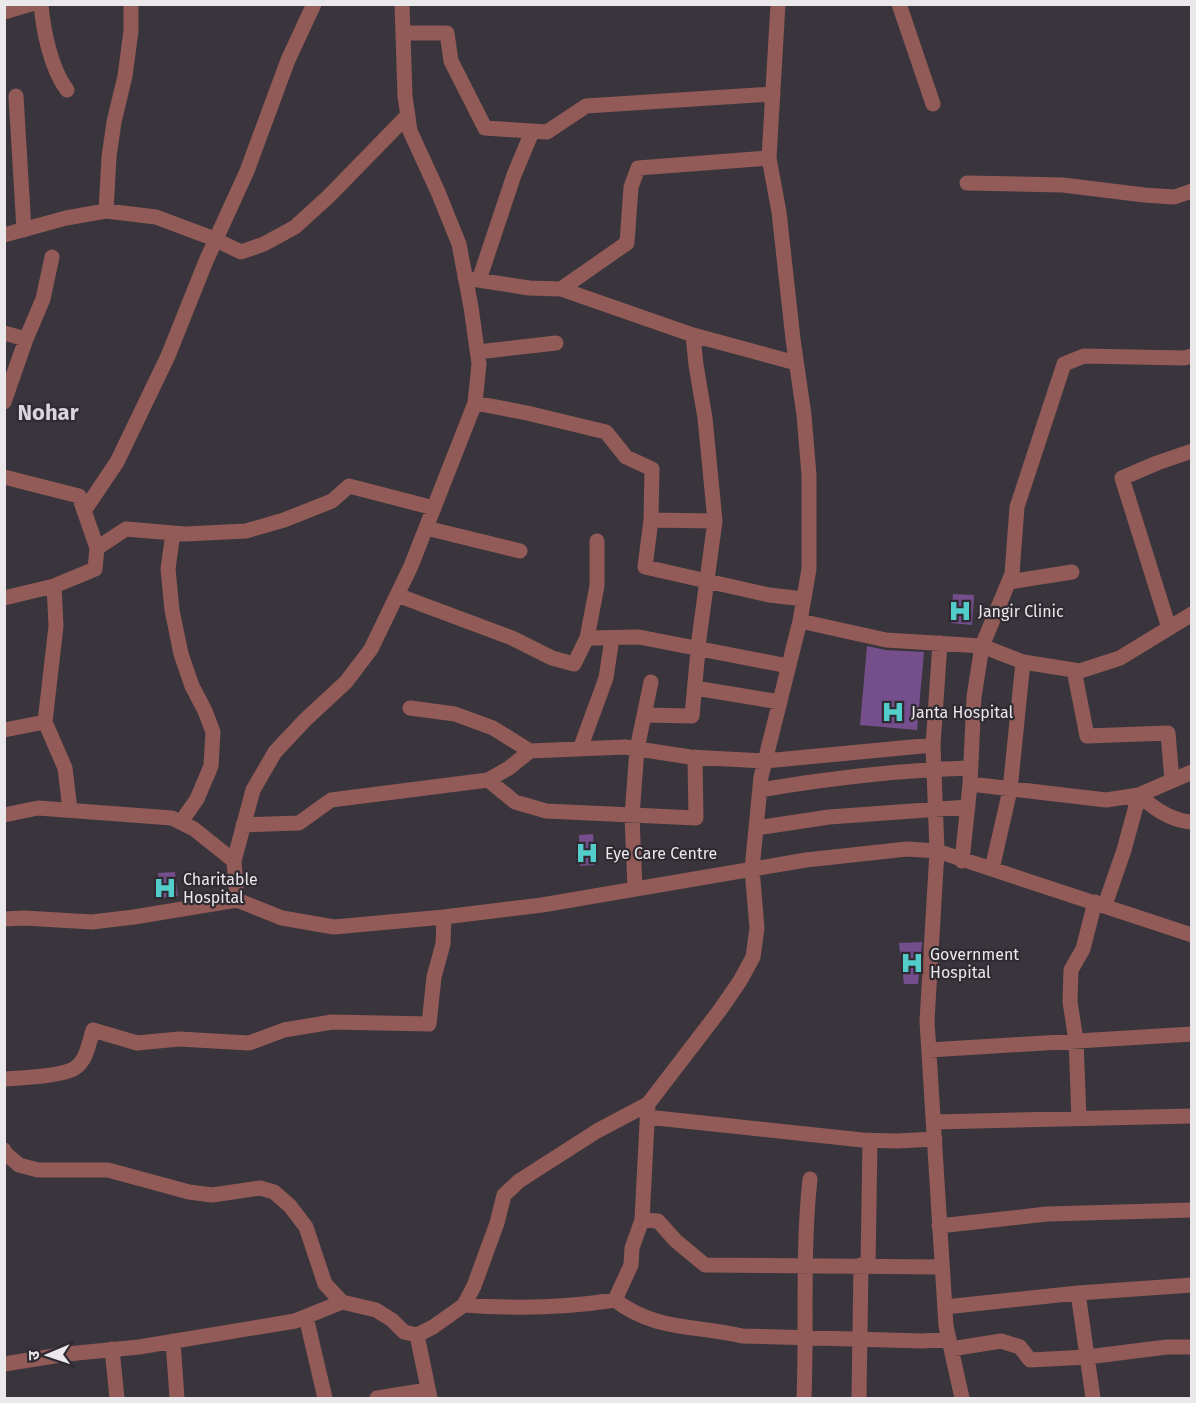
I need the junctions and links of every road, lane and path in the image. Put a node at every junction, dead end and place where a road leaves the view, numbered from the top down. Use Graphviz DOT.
graph roads {
  1 [pos="31,4"];
  2 [pos="41,4"];
  3 [pos="131,4"];
  4 [pos="314,4"];
  5 [pos="402,4"];
  6 [pos="778,4"];
  7 [pos="899,4"];
  8 [pos="4,12"];
  9 [pos="403,33"];
  10 [pos="67,90"];
  11 [pos="773,94"];
  12 [pos="16,96"];
  13 [pos="933,104"];
  14 [pos="408,115"];
  15 [pos="532,132"];
  16 [pos="769,158"];
  17 [pos="967,183"];
  18 [pos="1191,191"];
  19 [pos="106,211"];
  20 [pos="24,230"];
  21 [pos="4,235"];
  22 [pos="216,240"];
  23 [pos="52,257"];
  24 [pos="472,279"];
  25 [pos="561,289"];
  26 [pos="4,333"];
  27 [pos="693,334"];
  28 [pos="26,339"];
  29 [pos="556,343"];
  30 [pos="478,352"];
  31 [pos="1191,356"];
  32 [pos="796,363"];
  33 [pos="6,395"];
  34 [pos="475,403"];
  35 [pos="1191,451"];
  36 [pos="4,477"];
  37 [pos="434,508"];
  38 [pos="84,511"];
  39 [pos="651,520"];
  40 [pos="715,521"];
  41 [pos="426,528"];
  42 [pos="173,533"];
  43 [pos="597,541"];
  44 [pos="97,548"];
  45 [pos="520,551"];
  46 [pos="1072,572"];
  47 [pos="707,582"];
  48 [pos="1009,582"];
  49 [pos="54,586"];
  50 [pos="397,595"];
  51 [pos="4,598"];
  52 [pos="804,599"];
  53 [pos="1191,614"];
  54 [pos="800,621"];
  55 [pos="1169,628"];
  56 [pos="587,638"];
  57 [pos="612,638"];
  58 [pos="940,643"];
  59 [pos="982,646"];
  60 [pos="698,649"];
  61 [pos="1023,662"];
  62 [pos="788,666"];
  63 [pos="1074,670"];
  64 [pos="651,682"];
  65 [pos="695,688"];
  66 [pos="780,702"];
  67 [pos="410,708"];
  68 [pos="644,715"];
  69 [pos="45,722"];
  70 [pos="4,730"];
  71 [pos="933,745"];
  72 [pos="580,749"];
  73 [pos="637,749"];
  74 [pos="530,751"];
  75 [pos="695,757"];
  76 [pos="765,761"];
  77 [pos="970,768"];
  78 [pos="934,769"];
  79 [pos="1191,772"];
  80 [pos="489,780"];
  81 [pos="1172,781"];
  82 [pos="970,784"];
  83 [pos="760,790"];
  84 [pos="1010,790"];
  85 [pos="1139,795"];
  86 [pos="968,807"];
  87 [pos="936,809"];
  88 [pos="70,810"];
  89 [pos="4,815"];
  90 [pos="632,816"];
  91 [pos="181,822"];
  92 [pos="1191,822"];
  93 [pos="243,825"];
  94 [pos="756,828"];
  95 [pos="937,851"];
  96 [pos="234,861"];
  97 [pos="962,861"];
  98 [pos="752,869"];
  99 [pos="992,869"];
  100 [pos="635,888"];
  101 [pos="237,900"];
  102 [pos="1100,904"];
  103 [pos="444,917"];
  104 [pos="4,919"];
  105 [pos="1191,935"];
  106 [pos="1191,1034"];
  107 [pos="1076,1040"];
  108 [pos="929,1050"];
  109 [pos="4,1079"];
  110 [pos="648,1111"];
  111 [pos="1191,1116"];
  112 [pos="1079,1119"];
  113 [pos="934,1122"];
  114 [pos="935,1139"];
  115 [pos="870,1140"];
  116 [pos="4,1150"];
  117 [pos="810,1179"];
  118 [pos="1191,1210"];
  119 [pos="642,1220"];
  120 [pos="939,1226"];
  121 [pos="806,1266"];
  122 [pos="864,1266"];
  123 [pos="942,1267"];
  124 [pos="1191,1286"];
  125 [pos="1078,1293"];
  126 [pos="615,1300"];
  127 [pos="342,1302"];
  128 [pos="464,1305"];
  129 [pos="945,1307"];
  130 [pos="306,1317"];
  131 [pos="417,1335"];
  132 [pos="807,1338"];
  133 [pos="859,1340"];
  134 [pos="173,1341"];
  135 [pos="950,1344"];
  136 [pos="1191,1347"];
  137 [pos="112,1349"];
  138 [pos="1087,1357"];
  139 [pos="4,1364"];
  140 [pos="429,1394"];
  141 [pos="117,1398"];
  142 [pos="177,1398"];
  143 [pos="325,1398"];
  144 [pos="377,1398"];
  145 [pos="804,1398"];
  146 [pos="859,1398"];
  147 [pos="962,1398"];
  148 [pos="1093,1398"];
  1 -- 8 [label="street"];
  2 -- 10 [label="street"];
  3 -- 19 [label="street"];
  4 -- 22 [label="street"];
  5 -- 9 [label="street"];
  6 -- 11 [label="street"];
  7 -- 13 [label="street"];
  9 -- 14 [label="street"];
  9 -- 15 [label="street"];
  11 -- 15 [label="street"];
  11 -- 16 [label="street"];
  12 -- 20 [label="street"];
  14 -- 22 [label="street"];
  14 -- 24 [label="street"];
  15 -- 24 [label="street"];
  16 -- 25 [label="street"];
  16 -- 32 [label="street"];
  17 -- 18 [label="street"];
  19 -- 20 [label="street"];
  19 -- 22 [label="street"];
  20 -- 21 [label="street"];
  22 -- 38 [label="street"];
  23 -- 28 [label="street"];
  24 -- 25 [label="street"];
  24 -- 30 [label="street"];
  25 -- 27 [label="street"];
  26 -- 28 [label="street"];
  27 -- 32 [label="street"];
  27 -- 40 [label="street"];
  28 -- 33 [label="street"];
  29 -- 30 [label="street"];
  30 -- 34 [label="street"];
  31 -- 48 [label="street"];
  32 -- 52 [label="street"];
  34 -- 37 [label="street"];
  34 -- 39 [label="street"];
  35 -- 55 [label="street"];
  36 -- 38 [label="street"];
  37 -- 41 [label="street"];
  37 -- 42 [label="street"];
  38 -- 44 [label="street"];
  39 -- 40 [label="street"];
  39 -- 47 [label="street"];
  40 -- 47 [label="street"];
  41 -- 45 [label="street"];
  41 -- 50 [label="street"];
  42 -- 44 [label="street"];
  42 -- 91 [label="street"];
  43 -- 56 [label="street"];
  44 -- 49 [label="street"];
  46 -- 48 [label="street"];
  47 -- 52 [label="street"];
  47 -- 60 [label="street"];
  48 -- 59 [label="street"];
  49 -- 51 [label="street"];
  49 -- 69 [label="street"];
  50 -- 56 [label="street"];
  50 -- 93 [label="street"];
  52 -- 54 [label="street"];
  53 -- 55 [label="street"];
  54 -- 58 [label="street"];
  54 -- 62 [label="street"];
  55 -- 63 [label="street"];
  56 -- 57 [label="street"];
  57 -- 60 [label="street"];
  57 -- 72 [label="street"];
  58 -- 59 [label="street"];
  58 -- 71 [label="street"];
  59 -- 61 [label="street"];
  59 -- 77 [label="street"];
  60 -- 62 [label="street"];
  60 -- 65 [label="street"];
  61 -- 63 [label="street"];
  61 -- 84 [label="street"];
  62 -- 66 [label="street"];
  63 -- 81 [label="street"];
  64 -- 68 [label="street"];
  65 -- 66 [label="street"];
  65 -- 68 [label="street"];
  66 -- 76 [label="street"];
  67 -- 74 [label="street"];
  68 -- 73 [label="street"];
  69 -- 70 [label="street"];
  69 -- 88 [label="street"];
  71 -- 76 [label="street"];
  71 -- 78 [label="street"];
  72 -- 73 [label="street"];
  72 -- 74 [label="street"];
  73 -- 75 [label="street"];
  73 -- 90 [label="street"];
  74 -- 80 [label="street"];
  75 -- 76 [label="street"];
  75 -- 90 [label="street"];
  76 -- 83 [label="street"];
  77 -- 78 [label="street"];
  77 -- 82 [label="street"];
  78 -- 83 [label="street"];
  78 -- 87 [label="street"];
  79 -- 81 [label="street"];
  80 -- 90 [label="street"];
  80 -- 93 [label="street"];
  81 -- 85 [label="street"];
  82 -- 84 [label="street"];
  82 -- 86 [label="street"];
  83 -- 94 [label="street"];
  84 -- 85 [label="street"];
  84 -- 99 [label="street"];
  85 -- 92 [label="street"];
  85 -- 102 [label="street"];
  86 -- 87 [label="street"];
  86 -- 97 [label="street"];
  87 -- 94 [label="street"];
  87 -- 95 [label="street"];
  88 -- 89 [label="street"];
  88 -- 91 [label="street"];
  90 -- 100 [label="street"];
  91 -- 96 [label="street"];
  93 -- 96 [label="street"];
  94 -- 98 [label="street"];
  95 -- 97 [label="street"];
  95 -- 98 [label="street"];
  95 -- 108 [label="street"];
  96 -- 101 [label="street"];
  97 -- 99 [label="street"];
  98 -- 100 [label="street"];
  98 -- 110 [label="street"];
  99 -- 102 [label="street"];
  100 -- 103 [label="street"];
  101 -- 103 [label="street"];
  101 -- 104 [label="street"];
  102 -- 105 [label="street"];
  102 -- 107 [label="street"];
  103 -- 109 [label="street"];
  106 -- 107 [label="street"];
  107 -- 108 [label="street"];
  107 -- 112 [label="street"];
  108 -- 113 [label="street"];
  110 -- 115 [label="street"];
  110 -- 119 [label="street"];
  110 -- 128 [label="street"];
  111 -- 112 [label="street"];
  112 -- 113 [label="street"];
  113 -- 114 [label="street"];
  114 -- 115 [label="street"];
  114 -- 120 [label="street"];
  115 -- 122 [label="street"];
  116 -- 127 [label="street"];
  117 -- 121 [label="street"];
  118 -- 120 [label="street"];
  119 -- 121 [label="street"];
  119 -- 126 [label="street"];
  120 -- 123 [label="street"];
  121 -- 122 [label="street"];
  121 -- 132 [label="street"];
  122 -- 123 [label="street"];
  122 -- 133 [label="street"];
  123 -- 129 [label="street"];
  124 -- 125 [label="street"];
  125 -- 129 [label="street"];
  125 -- 138 [label="street"];
  126 -- 128 [label="street"];
  126 -- 132 [label="street"];
  127 -- 130 [label="street"];
  127 -- 131 [label="street"];
  128 -- 131 [label="street"];
  129 -- 135 [label="street"];
  130 -- 134 [label="street"];
  130 -- 143 [label="street"];
  131 -- 140 [label="street"];
  132 -- 133 [label="street"];
  132 -- 145 [label="street"];
  133 -- 135 [label="street"];
  133 -- 146 [label="street"];
  134 -- 137 [label="street"];
  134 -- 142 [label="street"];
  135 -- 138 [label="street"];
  135 -- 147 [label="street"];
  136 -- 138 [label="street"];
  137 -- 139 [label="street"];
  137 -- 141 [label="street"];
  138 -- 148 [label="street"];
  140 -- 144 [label="street"];
}
